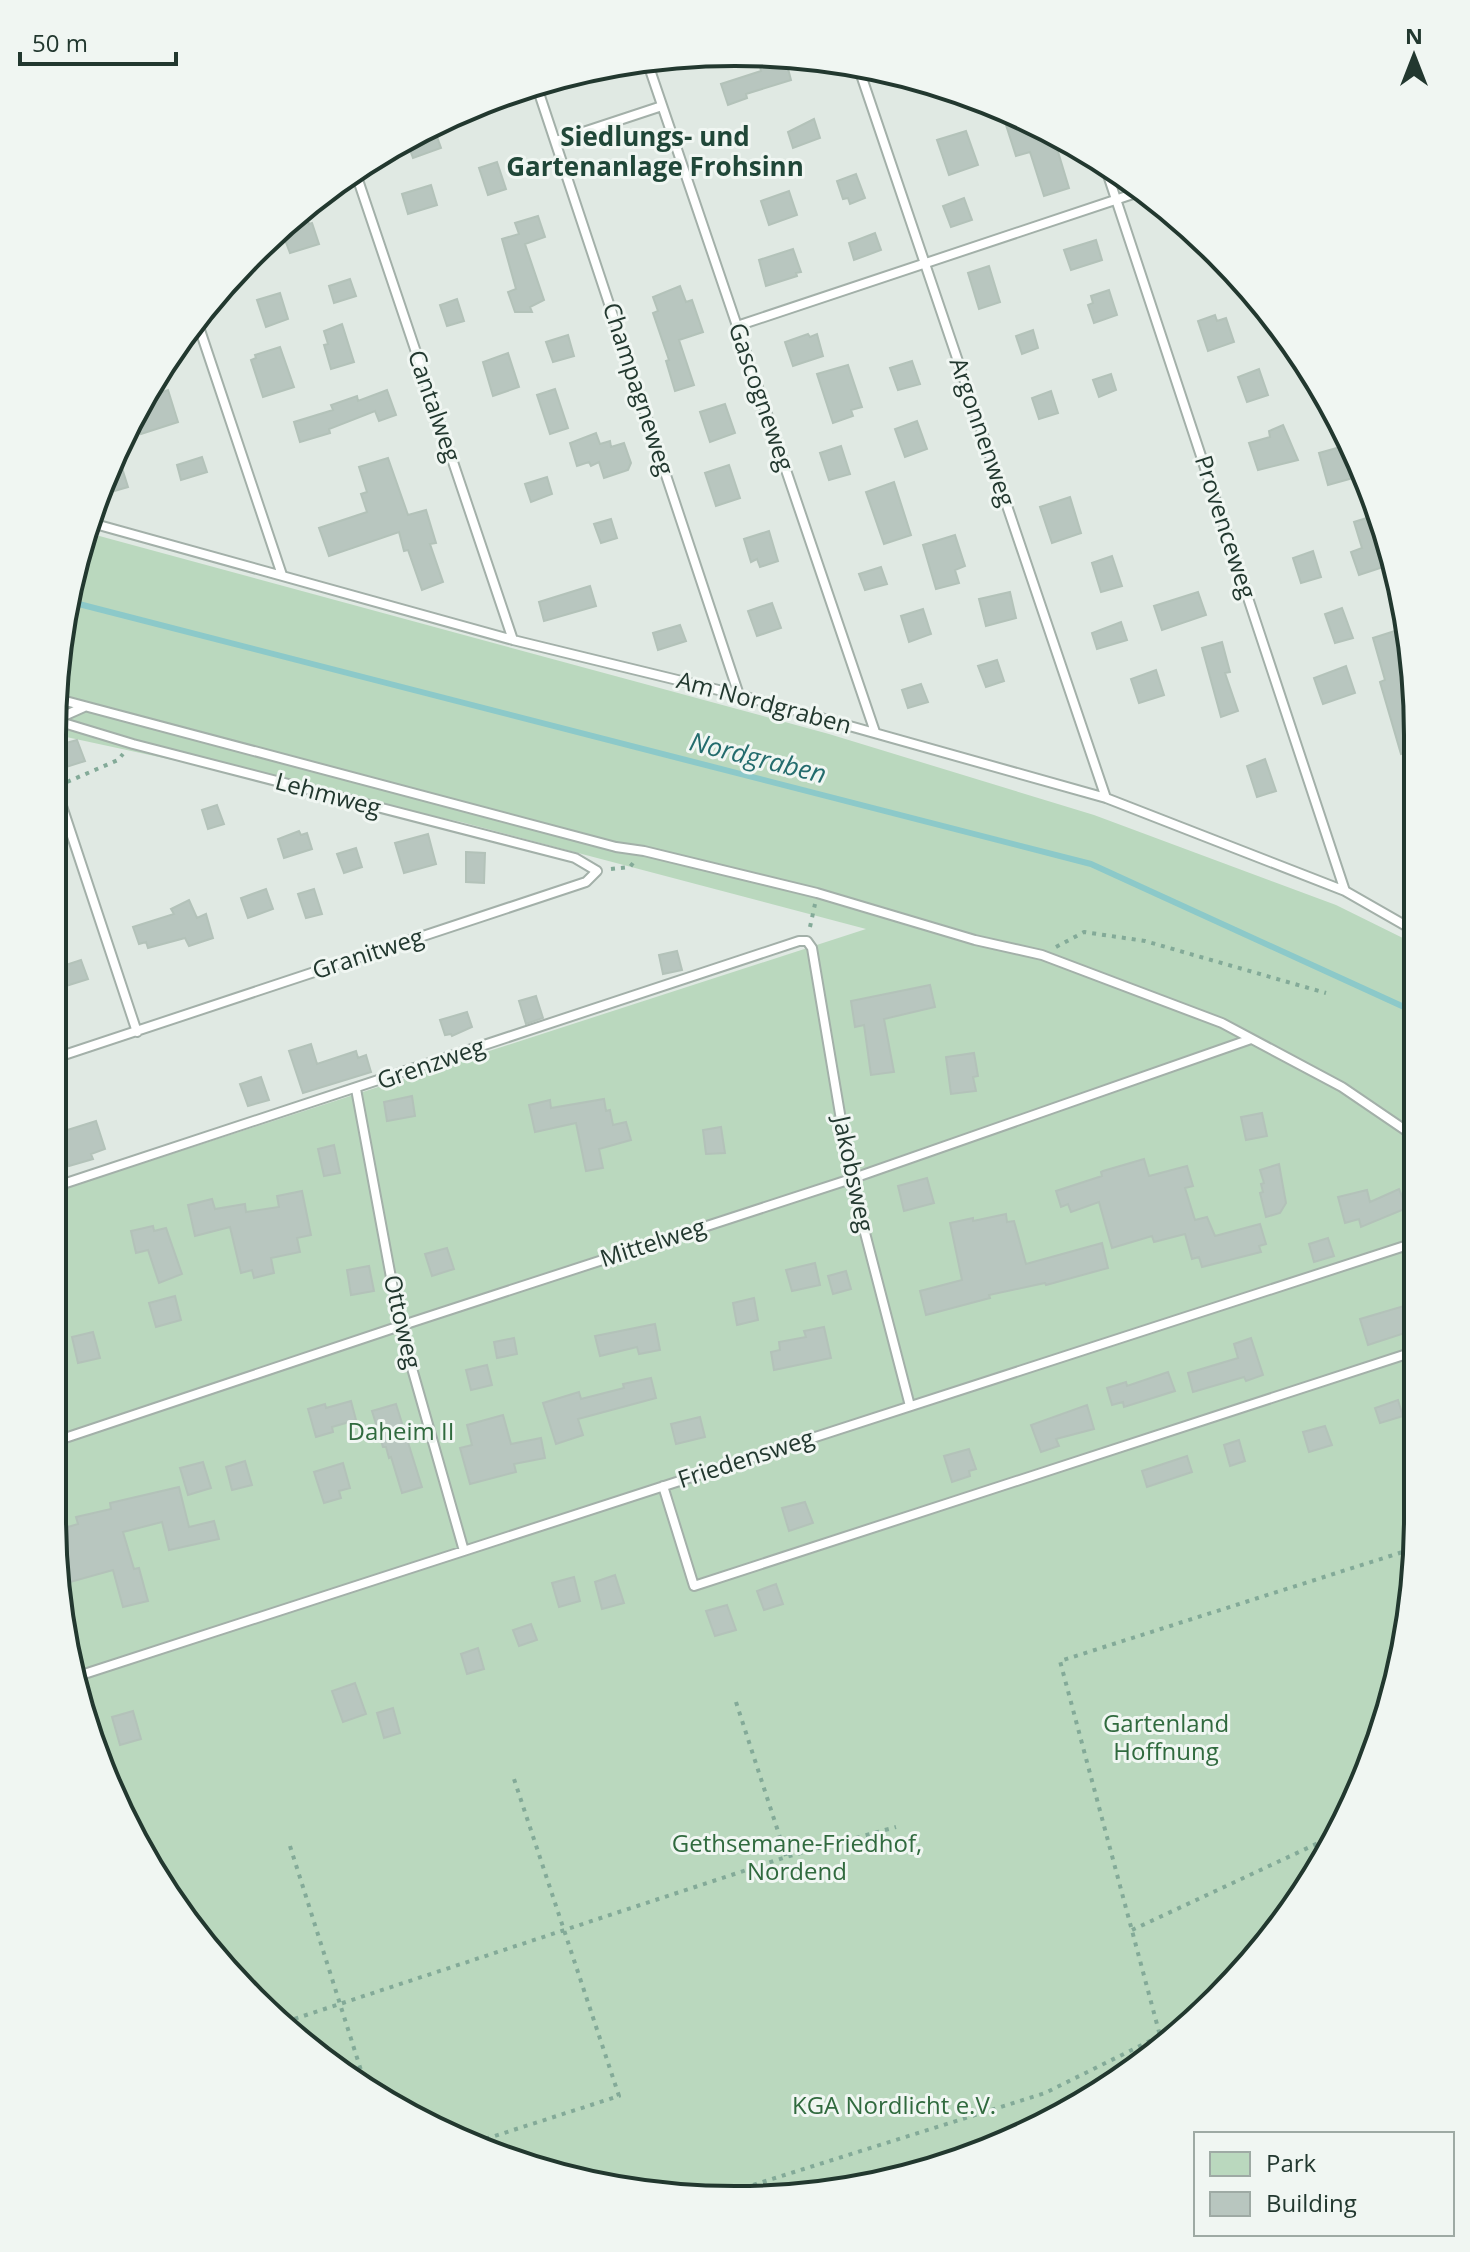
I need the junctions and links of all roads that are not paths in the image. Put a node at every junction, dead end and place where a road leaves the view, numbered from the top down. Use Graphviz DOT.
graph roads {
  1 [pos="651,72"];
  2 [pos="862,78"];
  3 [pos="540,96"];
  4 [pos="662,106"];
  5 [pos="556,141"];
  6 [pos="1110,181"];
  7 [pos="359,182"];
  8 [pos="1129,195"];
  9 [pos="1116,199"];
  10 [pos="925,265"];
  11 [pos="737,326"];
  12 [pos="201,332"];
  13 [pos="100,525"];
  14 [pos="282,575"];
  15 [pos="513,640"];
  16 [pos="739,695"];
  17 [pos="67,702"];
  18 [pos="84,707"];
  19 [pos="66,715"];
  20 [pos="66,723"];
  21 [pos="875,732"];
  22 [pos="1106,798"];
  23 [pos="66,815"];
  24 [pos="597,871"];
  25 [pos="1345,891"];
  26 [pos="1404,925"];
  27 [pos="807,941"];
  28 [pos="137,1032"];
  29 [pos="1251,1039"];
  30 [pos="66,1055"];
  31 [pos="356,1089"];
  32 [pos="1404,1129"];
  33 [pos="851,1179"];
  34 [pos="66,1183"];
  35 [pos="1404,1246"];
  36 [pos="400,1326"];
  37 [pos="1404,1355"];
  38 [pos="910,1406"];
  39 [pos="66,1438"];
  40 [pos="663,1486"];
  41 [pos="464,1551"];
  42 [pos="85,1674"];
  1 -- 4 [label="lane, Gascogneweg"];
  2 -- 10 [label="lane, Argonnenweg"];
  3 -- 5 [label="lane, Champagneweg"];
  4 -- 5 [label="lane"];
  4 -- 11 [label="lane, Gascogneweg"];
  5 -- 16 [label="lane, Champagneweg"];
  6 -- 9 [label="lane, Provenceweg"];
  7 -- 15 [label="lane, Cantalweg"];
  8 -- 9 [label="lane"];
  9 -- 10 [label="lane"];
  9 -- 25 [label="lane, Provenceweg"];
  10 -- 11 [label="lane"];
  10 -- 22 [label="lane, Argonnenweg"];
  11 -- 21 [label="lane, Gascogneweg"];
  12 -- 14 [label="lane"];
  13 -- 14 [label="lane, Am Nordgraben"];
  14 -- 15 [label="lane, Am Nordgraben"];
  15 -- 16 [label="lane, Am Nordgraben"];
  16 -- 21 [label="lane, Am Nordgraben"];
  17 -- 18 [label="lane"];
  18 -- 19 [label="lane"];
  18 -- 29 [label="lane"];
  20 -- 24 [label="lane, Lehmweg"];
  21 -- 22 [label="lane, Am Nordgraben"];
  22 -- 25 [label="lane, Am Nordgraben"];
  23 -- 28 [label="lane"];
  24 -- 28 [label="lane, Granitweg"];
  25 -- 26 [label="lane, Am Nordgraben"];
  27 -- 31 [label="lane, Grenzweg"];
  27 -- 33 [label="lane, Jakobsweg"];
  28 -- 30 [label="lane, Granitweg"];
  29 -- 32 [label="lane"];
  29 -- 33 [label="lane, Mittelweg"];
  31 -- 34 [label="lane, Grenzweg"];
  31 -- 36 [label="lane, Ottoweg"];
  33 -- 36 [label="lane, Mittelweg"];
  33 -- 38 [label="lane, Jakobsweg"];
  35 -- 38 [label="lane, Friedensweg"];
  36 -- 39 [label="lane, Mittelweg"];
  36 -- 41 [label="lane, Ottoweg"];
  37 -- 40 [label="lane"];
  38 -- 40 [label="lane, Friedensweg"];
  40 -- 41 [label="lane, Friedensweg"];
  41 -- 42 [label="lane, Friedensweg"];
}
